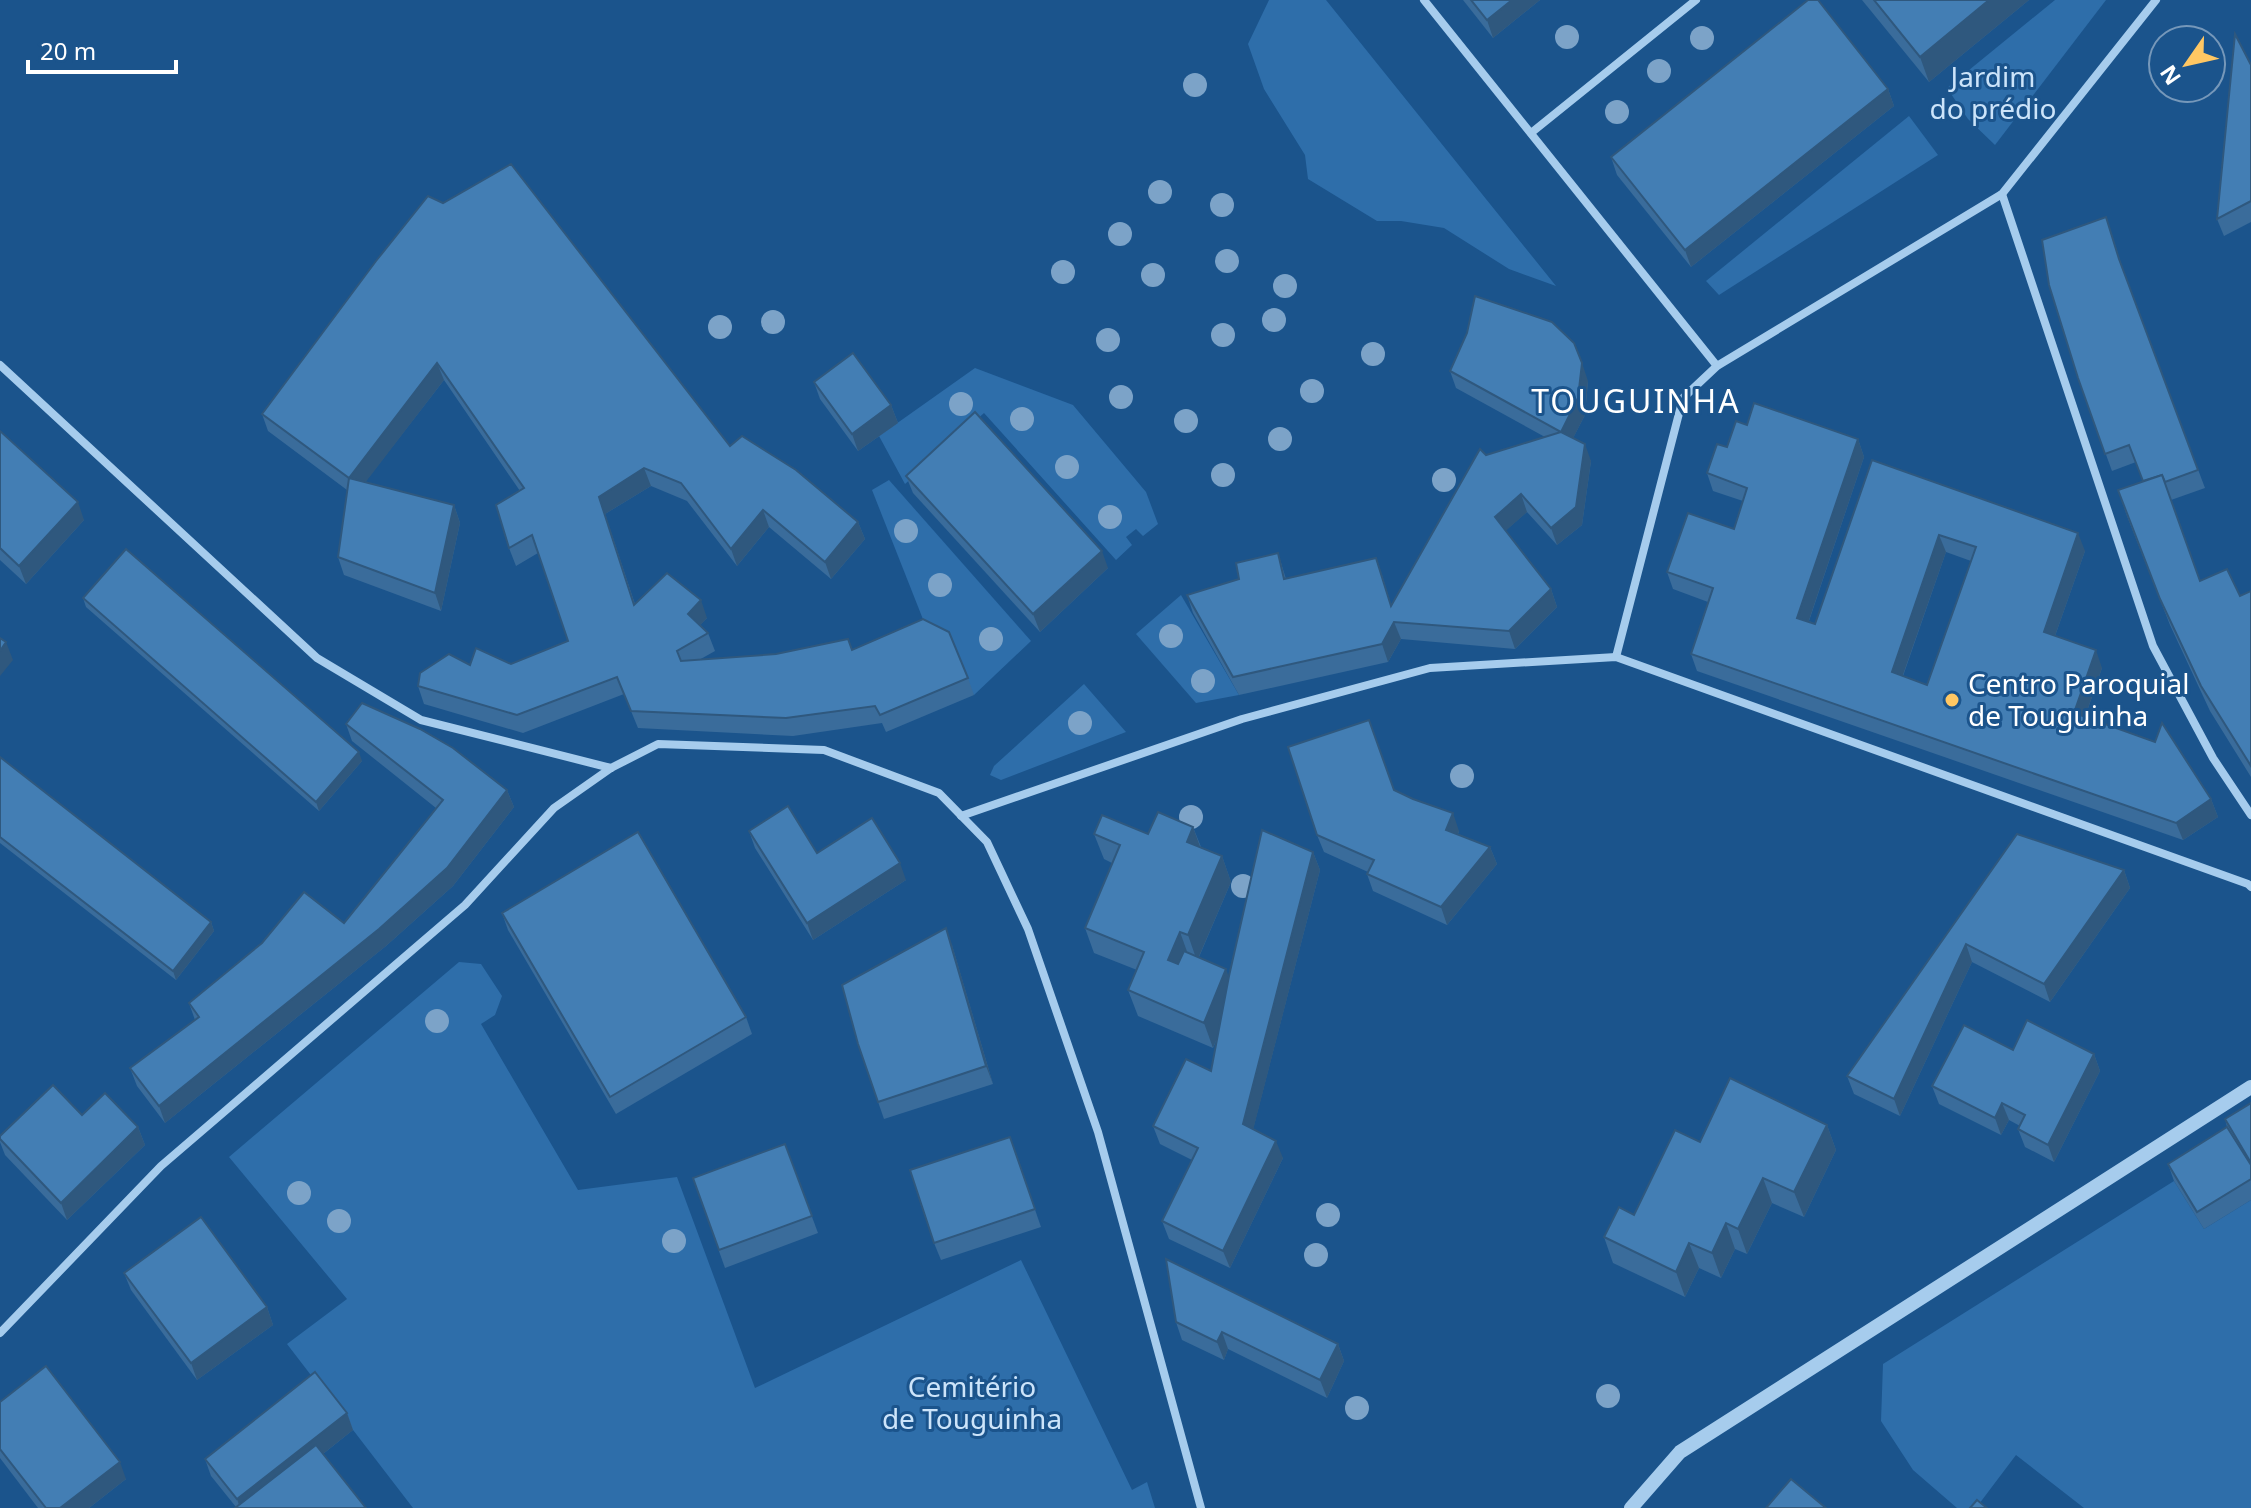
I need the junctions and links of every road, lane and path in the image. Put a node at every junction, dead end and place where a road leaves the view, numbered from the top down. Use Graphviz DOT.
graph roads {
  1 [pos="1424,0"];
  2 [pos="1696,0"];
  3 [pos="2156,0"];
  4 [pos="1531,133"];
  5 [pos="2002,194"];
  6 [pos="0,365"];
  7 [pos="1717,366"];
  8 [pos="1616,657"];
  9 [pos="611,768"];
  10 [pos="2251,815"];
  11 [pos="961,816"];
  12 [pos="2251,887"];
  13 [pos="2251,1087"];
  14 [pos="0,1333"];
  15 [pos="1201,1508"];
  16 [pos="1631,1508"];
  1 -- 4 [label="street"];
  2 -- 4 [label="street"];
  3 -- 5 [label="street"];
  4 -- 7 [label="street"];
  5 -- 7 [label="street"];
  5 -- 10 [label="street"];
  6 -- 9 [label="street"];
  7 -- 8 [label="street"];
  8 -- 11 [label="street"];
  8 -- 12 [label="street"];
  9 -- 11 [label="street"];
  9 -- 14 [label="street"];
  11 -- 15 [label="street"];
  13 -- 16 [label="street"];
}
